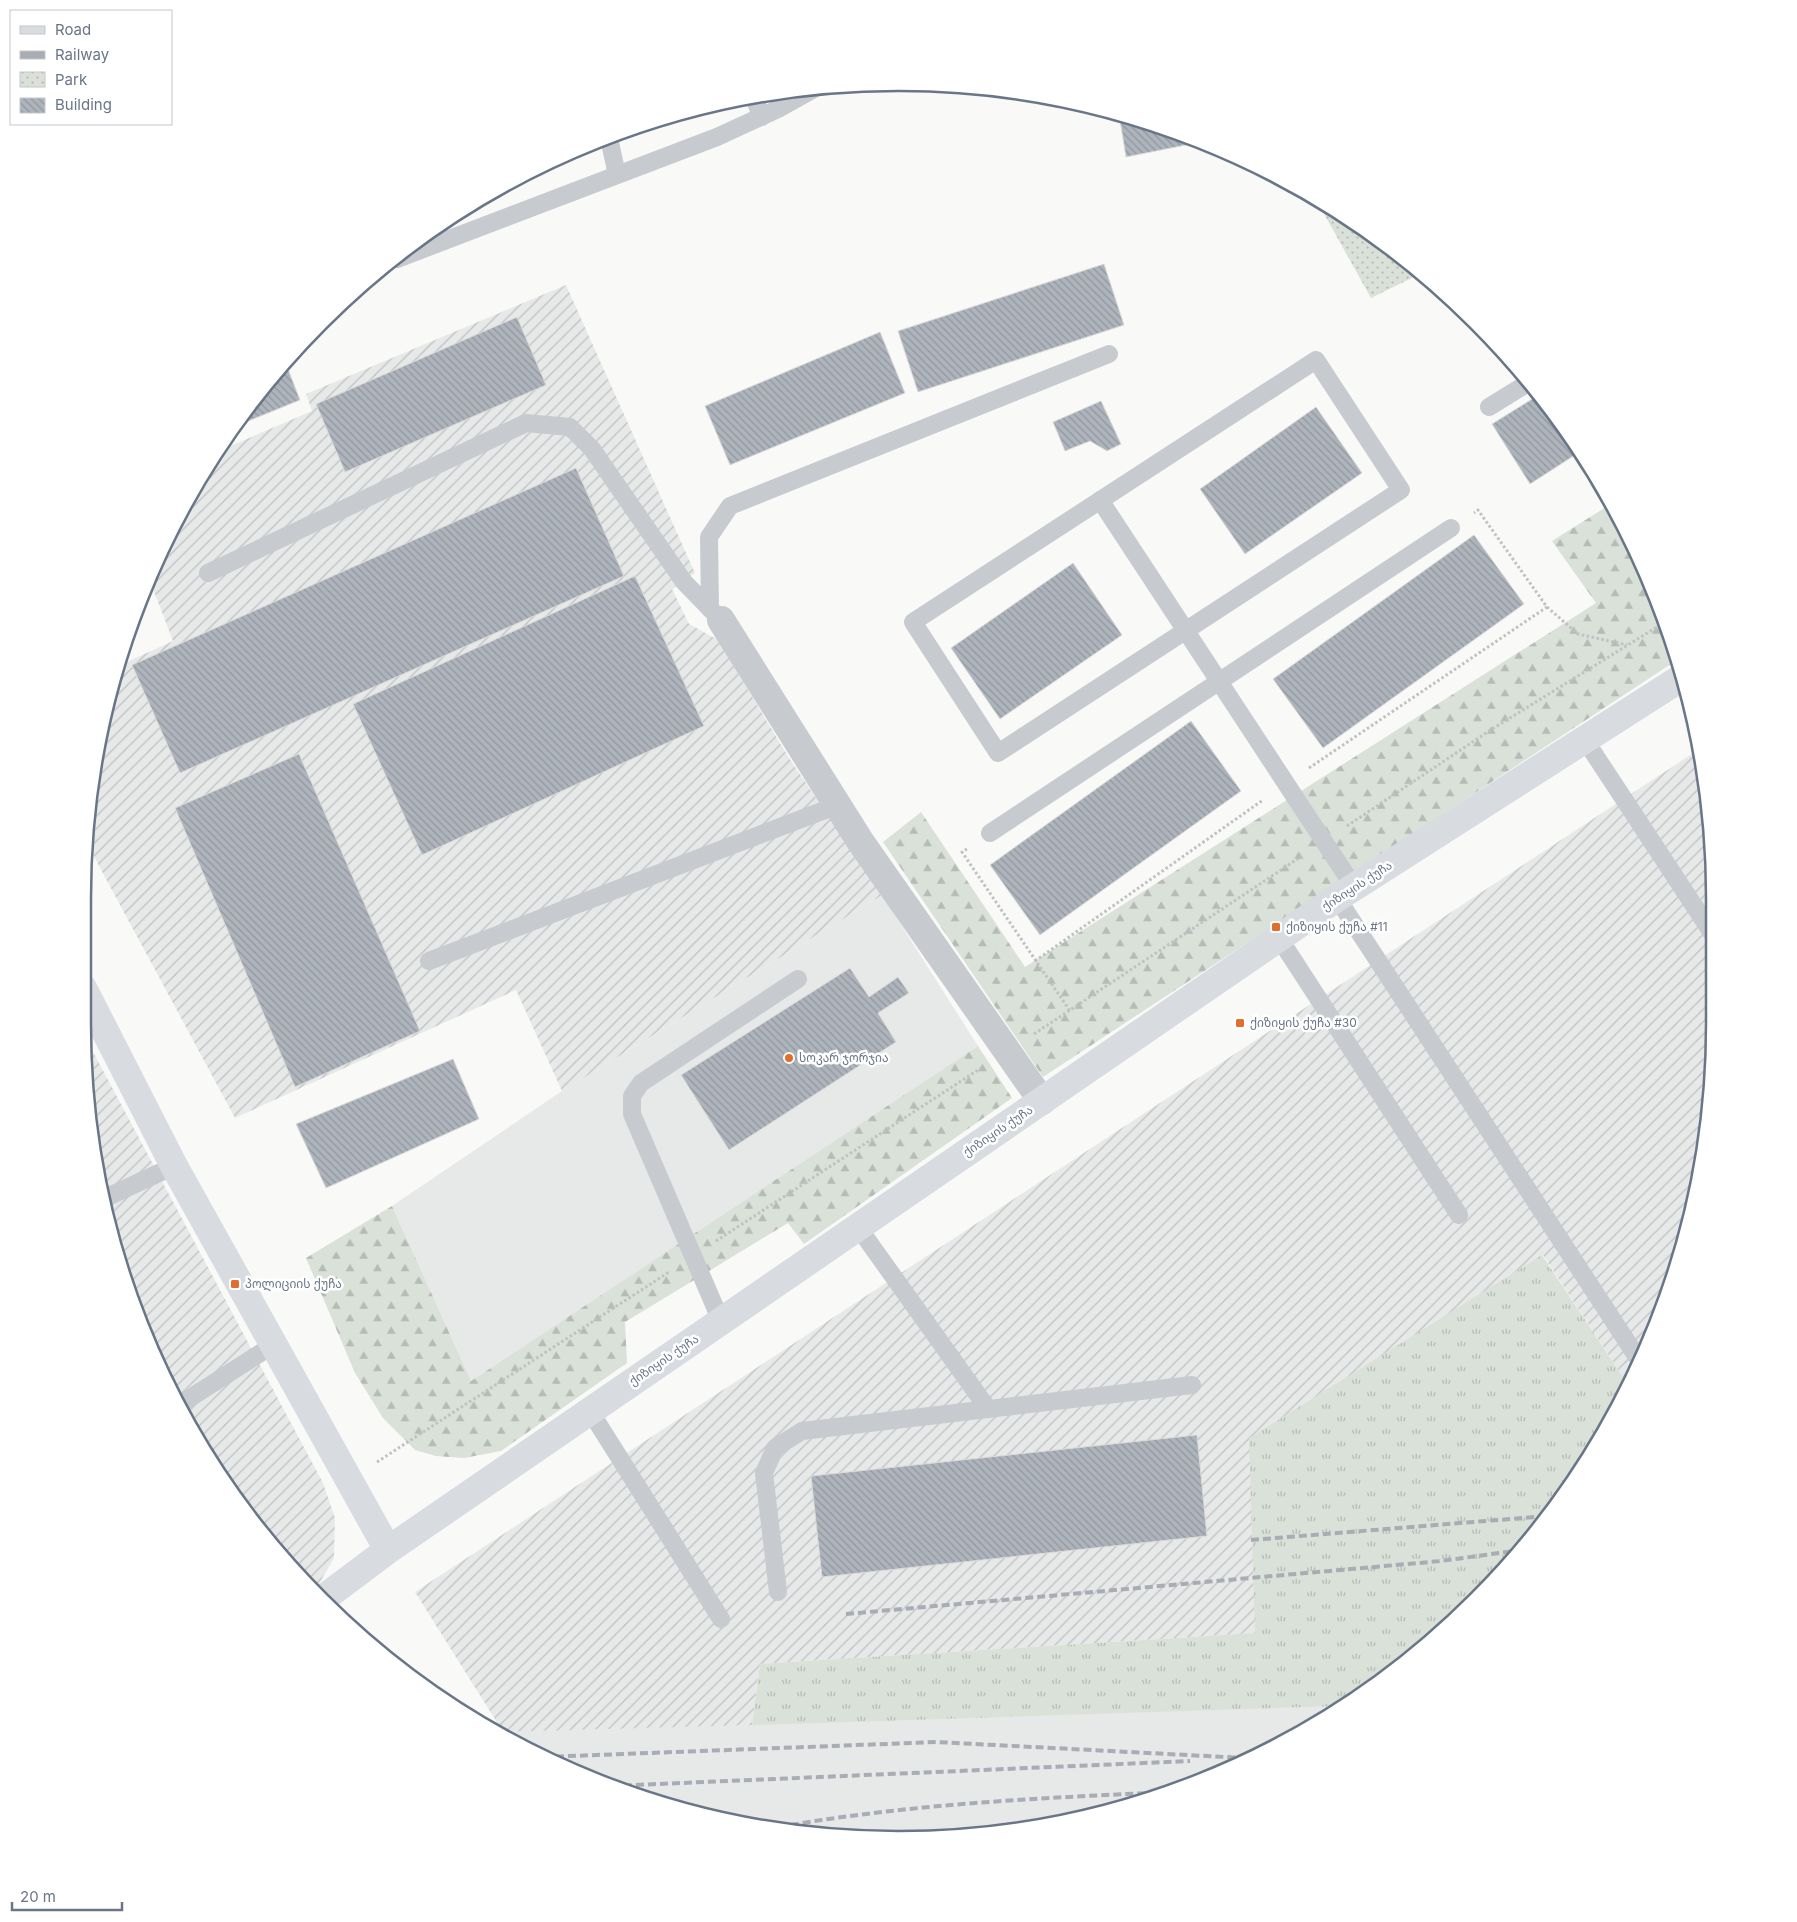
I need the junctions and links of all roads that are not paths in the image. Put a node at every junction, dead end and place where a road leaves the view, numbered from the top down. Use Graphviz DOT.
graph roads {
  1 [pos="798,98"];
  2 [pos="757,104"];
  3 [pos="762,117"];
  4 [pos="611,145"];
  5 [pos="617,175"];
  6 [pos="433,240"];
  7 [pos="1110,354"];
  8 [pos="1522,387"];
  9 [pos="1489,407"];
  10 [pos="1100,500"];
  11 [pos="1451,528"];
  12 [pos="208,573"];
  13 [pos="715,615"];
  14 [pos="1186,630"];
  15 [pos="1676,682"];
  16 [pos="1220,683"];
  17 [pos="1585,740"];
  18 [pos="838,805"];
  19 [pos="990,833"];
  20 [pos="1345,893"];
  21 [pos="1706,924"];
  22 [pos="1279,938"];
  23 [pos="429,961"];
  24 [pos="798,979"];
  25 [pos="91,1004"];
  26 [pos="1042,1101"];
  27 [pos="174,1166"];
  28 [pos="110,1195"];
  29 [pos="1459,1215"];
  30 [pos="858,1227"];
  31 [pos="720,1321"];
  32 [pos="273,1345"];
  33 [pos="1635,1353"];
  34 [pos="1192,1385"];
  35 [pos="185,1402"];
  36 [pos="988,1409"];
  37 [pos="590,1411"];
  38 [pos="388,1550"];
  39 [pos="778,1592"];
  40 [pos="329,1595"];
  41 [pos="721,1619"];
  1 -- 3 [label="lane"];
  2 -- 3 [label="lane"];
  3 -- 5 [label="lane"];
  4 -- 5 [label="lane"];
  5 -- 6 [label="lane"];
  7 -- 13 [label="lane"];
  8 -- 9 [label="lane"];
  10 -- 14 [label="lane"];
  10 -- 14 [label="lane"];
  10 -- 14 [label="lane"];
  11 -- 16 [label="lane"];
  12 -- 13 [label="lane"];
  13 -- 18 [label="street"];
  14 -- 16 [label="lane"];
  15 -- 17 [label="street, ქიზიყის ქუჩა"];
  16 -- 19 [label="lane"];
  16 -- 20 [label="lane"];
  17 -- 20 [label="street, ქიზიყის ქუჩა"];
  17 -- 21 [label="lane"];
  18 -- 23 [label="lane"];
  18 -- 26 [label="street"];
  20 -- 22 [label="street, ქიზიყის ქუჩა"];
  20 -- 33 [label="lane"];
  22 -- 26 [label="street, ქიზიყის ქუჩა"];
  22 -- 29 [label="lane"];
  24 -- 31 [label="lane"];
  25 -- 27 [label="street"];
  26 -- 30 [label="street, ქიზიყის ქუჩა"];
  27 -- 28 [label="lane"];
  27 -- 32 [label="street"];
  30 -- 31 [label="street, ქიზიყის ქუჩა"];
  30 -- 36 [label="lane"];
  31 -- 37 [label="street, ქიზიყის ქუჩა"];
  32 -- 35 [label="lane"];
  32 -- 38 [label="street"];
  34 -- 36 [label="lane"];
  36 -- 39 [label="lane"];
  37 -- 38 [label="street, ქიზიყის ქუჩა"];
  37 -- 41 [label="lane"];
  38 -- 40 [label="street, ქიზიყის ქუჩა"];
}
